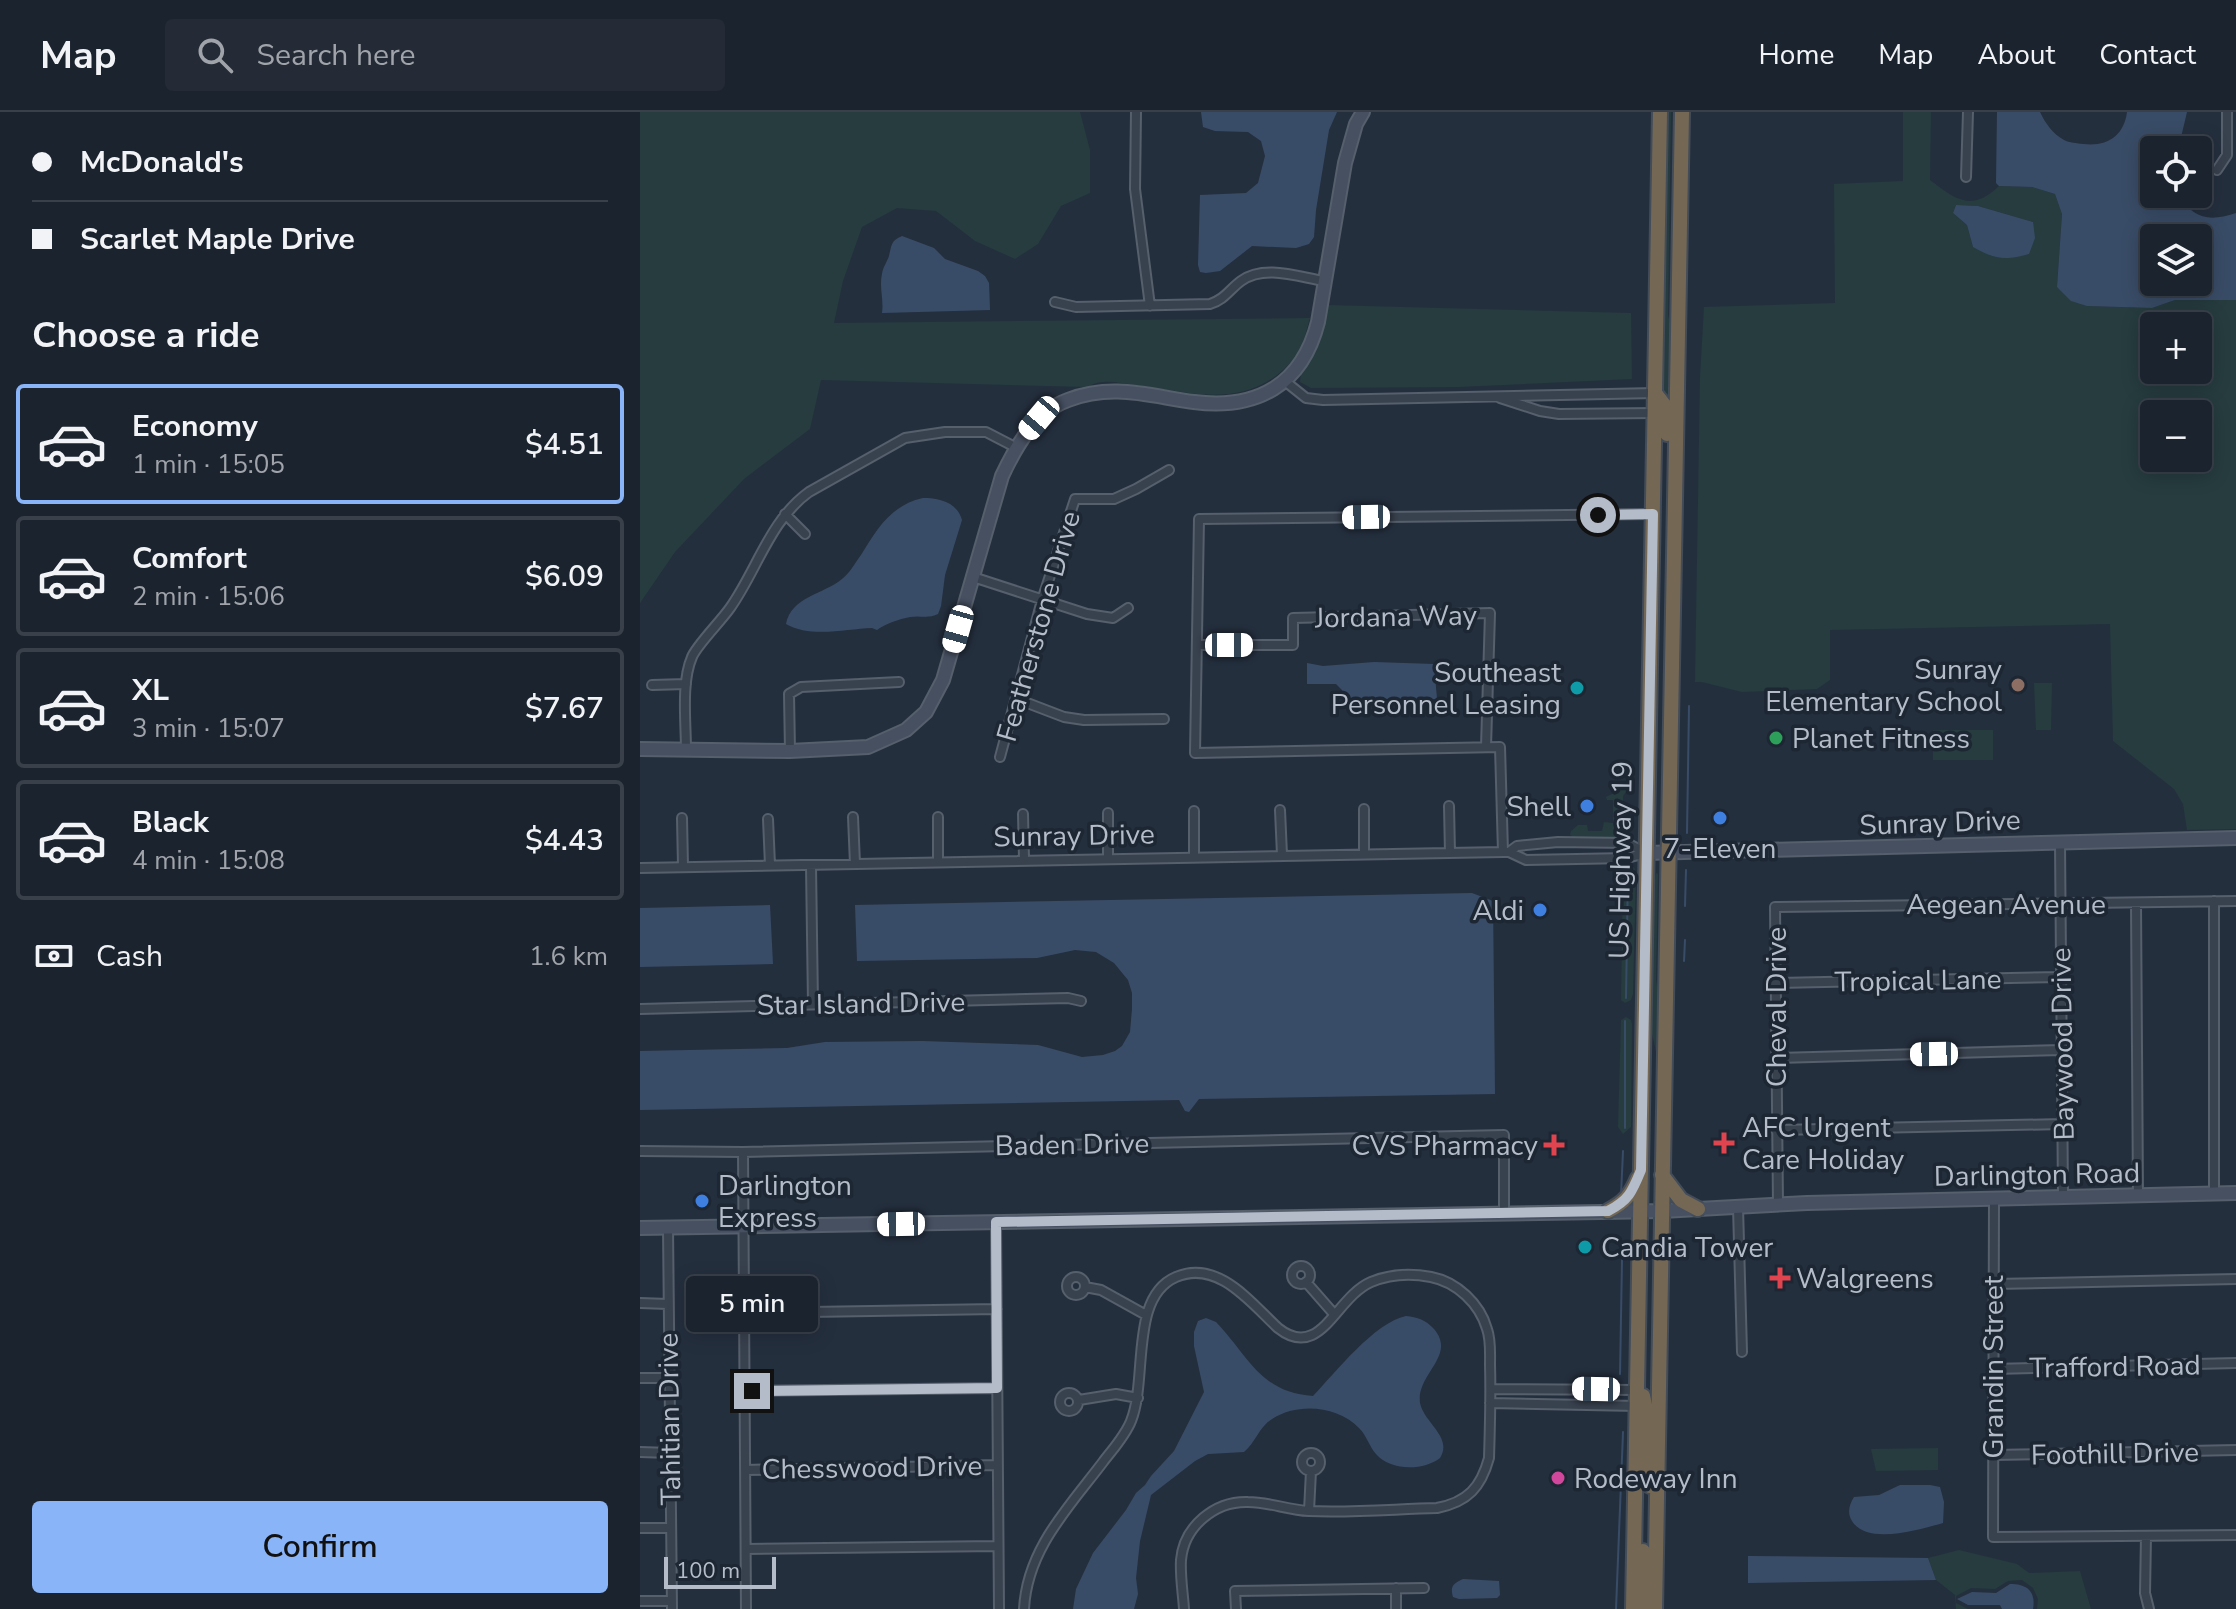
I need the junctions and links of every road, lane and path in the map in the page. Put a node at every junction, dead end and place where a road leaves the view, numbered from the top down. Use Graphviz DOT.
graph roads {
  1 [pos="1136,112"];
  2 [pos="1363,112"];
  3 [pos="1373,112"];
  4 [pos="1660,112"];
  5 [pos="1682,112"];
  6 [pos="1968,112"];
  7 [pos="2227,112"];
  8 [pos="1351,142"];
  9 [pos="2217,170"];
  10 [pos="1966,177"];
  11 [pos="1324,281"];
  12 [pos="1055,302"];
  13 [pos="1150,306"];
  14 [pos="1286,382"];
  15 [pos="1655,393"];
  16 [pos="1496,397"];
  17 [pos="1655,413"];
  18 [pos="1015,447"];
  19 [pos="1169,470"];
  20 [pos="785,514"];
  21 [pos="1653,514"];
  22 [pos="805,534"];
  23 [pos="1674,550"];
  24 [pos="973,577"];
  25 [pos="1042,600"];
  26 [pos="1128,608"];
  27 [pos="1198,645"];
  28 [pos="899,682"];
  29 [pos="686,684"];
  30 [pos="652,685"];
  31 [pos="1017,699"];
  32 [pos="1164,719"];
  33 [pos="1486,747"];
  34 [pos="640,749"];
  35 [pos="686,750"];
  36 [pos="790,751"];
  37 [pos="1000,757"];
  38 [pos="1449,806"];
  39 [pos="1364,809"];
  40 [pos="1280,810"];
  41 [pos="1194,811"];
  42 [pos="1108,813"];
  43 [pos="1023,814"];
  44 [pos="853,817"];
  45 [pos="938,817"];
  46 [pos="682,818"];
  47 [pos="768,819"];
  48 [pos="2236,838"];
  49 [pos="2060,843"];
  50 [pos="1506,852"];
  51 [pos="1364,853"];
  52 [pos="1450,853"];
  53 [pos="1646,853"];
  54 [pos="1668,853"];
  55 [pos="1282,855"];
  56 [pos="1194,856"];
  57 [pos="1024,859"];
  58 [pos="1108,859"];
  59 [pos="938,862"];
  60 [pos="855,864"];
  61 [pos="770,865"];
  62 [pos="683,866"];
  63 [pos="811,866"];
  64 [pos="640,868"];
  65 [pos="2214,901"];
  66 [pos="2236,901"];
  67 [pos="2060,902"];
  68 [pos="2136,903"];
  69 [pos="1775,907"];
  70 [pos="2061,977"];
  71 [pos="1776,983"];
  72 [pos="1081,1001"];
  73 [pos="813,1004"];
  74 [pos="640,1009"];
  75 [pos="2062,1050"];
  76 [pos="1775,1058"];
  77 [pos="2063,1124"];
  78 [pos="1776,1130"];
  79 [pos="640,1151"];
  80 [pos="743,1152"];
  81 [pos="1641,1170"];
  82 [pos="1662,1175"];
  83 [pos="2236,1193"];
  84 [pos="2214,1194"];
  85 [pos="2138,1196"];
  86 [pos="2063,1197"];
  87 [pos="1994,1198"];
  88 [pos="1778,1204"];
  89 [pos="1738,1207"];
  90 [pos="1698,1209"];
  91 [pos="1608,1211"];
  92 [pos="1640,1211"];
  93 [pos="1662,1211"];
  94 [pos="1504,1213"];
  95 [pos="996,1222"];
  96 [pos="743,1227"];
  97 [pos="640,1228"];
  98 [pos="668,1228"];
  99 [pos="2236,1279"];
  100 [pos="1306,1282"];
  101 [pos="1993,1284"];
  102 [pos="1085,1287"];
  103 [pos="640,1303"];
  104 [pos="668,1304"];
  105 [pos="997,1309"];
  106 [pos="743,1313"];
  107 [pos="1334,1314"];
  108 [pos="1146,1315"];
  109 [pos="1742,1352"];
  110 [pos="2236,1363"];
  111 [pos="1993,1369"];
  112 [pos="640,1378"];
  113 [pos="668,1378"];
  114 [pos="997,1388"];
  115 [pos="1491,1389"];
  116 [pos="1509,1389"];
  117 [pos="1638,1390"];
  118 [pos="745,1391"];
  119 [pos="1138,1398"];
  120 [pos="1079,1400"];
  121 [pos="1490,1403"];
  122 [pos="1509,1403"];
  123 [pos="1637,1406"];
  124 [pos="2236,1450"];
  125 [pos="640,1452"];
  126 [pos="670,1453"];
  127 [pos="1993,1455"];
  128 [pos="998,1465"];
  129 [pos="745,1470"];
  130 [pos="1311,1471"];
  131 [pos="1309,1511"];
  132 [pos="1656,1518"];
  133 [pos="1634,1521"];
  134 [pos="640,1528"];
  135 [pos="670,1528"];
  136 [pos="2236,1535"];
  137 [pos="2146,1536"];
  138 [pos="998,1546"];
  139 [pos="746,1549"];
  140 [pos="1396,1588"];
  141 [pos="1424,1588"];
  142 [pos="640,1601"];
  143 [pos="672,1605"];
  144 [pos="746,1609"];
  145 [pos="999,1609"];
  146 [pos="1024,1609"];
  147 [pos="1184,1609"];
  148 [pos="1236,1609"];
  149 [pos="1396,1609"];
  150 [pos="1633,1609"];
  151 [pos="1644,1609"];
  152 [pos="1655,1609"];
  153 [pos="2149,1609"];
  1 -- 13 [label="street"];
  2 -- 8 [label="street"];
  3 -- 8 [label="street"];
  4 -- 15 [label="highway, US Highway 19"];
  5 -- 23 [label="highway, US Highway 19"];
  6 -- 10 [label="street"];
  7 -- 9 [label="street"];
  8 -- 11 [label="street"];
  11 -- 13 [label="street"];
  11 -- 14 [label="street"];
  12 -- 13 [label="street"];
  14 -- 16 [label="street"];
  14 -- 18 [label="street"];
  15 -- 16 [label="street"];
  15 -- 17 [label="highway, US Highway 19"];
  15 -- 23 [label="highway"];
  16 -- 17 [label="street"];
  17 -- 21 [label="highway, US Highway 19"];
  18 -- 20 [label="street"];
  18 -- 24 [label="street"];
  19 -- 25 [label="street, Featherstone Drive"];
  20 -- 22 [label="street"];
  20 -- 29 [label="street"];
  21 -- 27 [label="street"];
  21 -- 53 [label="highway, US Highway 19"];
  23 -- 54 [label="highway, US Highway 19"];
  24 -- 25 [label="street"];
  24 -- 36 [label="street"];
  25 -- 26 [label="street"];
  25 -- 31 [label="street, Featherstone Drive"];
  27 -- 33 [label="street"];
  27 -- 33 [label="street, Jordana Way"];
  28 -- 36 [label="street"];
  29 -- 30 [label="street"];
  29 -- 35 [label="street"];
  31 -- 32 [label="street"];
  31 -- 37 [label="street, Featherstone Drive"];
  33 -- 50 [label="street"];
  34 -- 35 [label="street"];
  35 -- 36 [label="street"];
  38 -- 52 [label="street"];
  39 -- 51 [label="street"];
  40 -- 55 [label="street"];
  41 -- 56 [label="street"];
  42 -- 58 [label="street"];
  43 -- 57 [label="street"];
  44 -- 60 [label="street"];
  45 -- 59 [label="street"];
  46 -- 62 [label="street"];
  47 -- 61 [label="street"];
  48 -- 49 [label="street, Sunray Drive"];
  49 -- 54 [label="street, Sunray Drive"];
  49 -- 67 [label="street, Baywood Drive"];
  50 -- 52 [label="street, Sunray Drive"];
  50 -- 53 [label="street, Sunray Drive"];
  50 -- 53 [label="street, Sunray Drive"];
  51 -- 52 [label="street, Sunray Drive"];
  51 -- 55 [label="street, Sunray Drive"];
  53 -- 54 [label="street, Sunray Drive"];
  53 -- 81 [label="highway, US Highway 19"];
  54 -- 82 [label="highway, US Highway 19"];
  55 -- 56 [label="street, Sunray Drive"];
  56 -- 58 [label="street, Sunray Drive"];
  57 -- 58 [label="street, Sunray Drive"];
  57 -- 59 [label="street, Sunray Drive"];
  59 -- 60 [label="street, Sunray Drive"];
  60 -- 63 [label="street, Sunray Drive"];
  61 -- 62 [label="street, Sunray Drive"];
  61 -- 63 [label="street, Sunray Drive"];
  62 -- 64 [label="street, Sunray Drive"];
  63 -- 73 [label="street"];
  65 -- 66 [label="street, Aegean Avenue"];
  65 -- 68 [label="street, Aegean Avenue"];
  65 -- 84 [label="street"];
  67 -- 68 [label="street, Aegean Avenue"];
  67 -- 69 [label="street, Aegean Avenue"];
  67 -- 70 [label="street, Baywood Drive"];
  68 -- 85 [label="street"];
  69 -- 71 [label="street, Cheval Drive"];
  70 -- 71 [label="street, Tropical Lane"];
  70 -- 75 [label="street, Baywood Drive"];
  71 -- 76 [label="street, Cheval Drive"];
  72 -- 73 [label="street, Star Island Drive"];
  73 -- 74 [label="street, Star Island Drive"];
  75 -- 76 [label="street"];
  75 -- 77 [label="street, Baywood Drive"];
  76 -- 78 [label="street, Cheval Drive"];
  77 -- 78 [label="street"];
  77 -- 86 [label="street, Baywood Drive"];
  78 -- 88 [label="street, Cheval Drive"];
  79 -- 80 [label="street, Baden Drive"];
  80 -- 94 [label="street, Baden Drive"];
  80 -- 96 [label="street"];
  81 -- 91 [label="highway"];
  81 -- 92 [label="highway, US Highway 19"];
  82 -- 90 [label="highway"];
  82 -- 93 [label="highway, US Highway 19"];
  83 -- 84 [label="street, Darlington Road"];
  84 -- 85 [label="street, Darlington Road"];
  85 -- 86 [label="street, Darlington Road"];
  86 -- 87 [label="street, Darlington Road"];
  87 -- 88 [label="street, Darlington Road"];
  87 -- 101 [label="street, Grandin Street"];
  88 -- 89 [label="street, Darlington Road"];
  89 -- 90 [label="street, Darlington Road"];
  89 -- 109 [label="street"];
  90 -- 93 [label="street, Darlington Road"];
  91 -- 92 [label="street, Darlington Road"];
  91 -- 94 [label="street, Darlington Road"];
  92 -- 93 [label="street, Darlington Road"];
  92 -- 117 [label="highway, US Highway 19"];
  93 -- 132 [label="highway, US Highway 19"];
  94 -- 95 [label="street, Darlington Road"];
  95 -- 96 [label="street, Darlington Road"];
  95 -- 105 [label="street"];
  96 -- 98 [label="street, Darlington Road"];
  96 -- 106 [label="street"];
  97 -- 98 [label="street, Darlington Road"];
  98 -- 104 [label="street, Tahitian Drive"];
  99 -- 101 [label="street"];
  100 -- 107 [label="street"];
  101 -- 111 [label="street, Grandin Street"];
  102 -- 108 [label="street"];
  103 -- 104 [label="street"];
  104 -- 113 [label="street, Tahitian Drive"];
  105 -- 106 [label="street"];
  105 -- 114 [label="street"];
  106 -- 118 [label="street"];
  107 -- 108 [label="street"];
  107 -- 115 [label="street"];
  108 -- 119 [label="street"];
  110 -- 111 [label="street, Trafford Road"];
  111 -- 127 [label="street, Grandin Street"];
  112 -- 113 [label="street"];
  113 -- 126 [label="street, Tahitian Drive"];
  114 -- 118 [label="street"];
  114 -- 128 [label="street"];
  115 -- 116 [label="street"];
  115 -- 121 [label="street"];
  116 -- 117 [label="street"];
  116 -- 122 [label="street"];
  117 -- 123 [label="highway, US Highway 19"];
  117 -- 132 [label="highway"];
  118 -- 129 [label="street"];
  119 -- 120 [label="street"];
  119 -- 146 [label="street"];
  121 -- 122 [label="street"];
  121 -- 131 [label="street"];
  122 -- 123 [label="street"];
  123 -- 133 [label="highway, US Highway 19"];
  124 -- 127 [label="street, Foothill Drive"];
  125 -- 126 [label="street"];
  126 -- 135 [label="street, Tahitian Drive"];
  127 -- 137 [label="street, Grandin Street"];
  128 -- 129 [label="street, Chesswood Drive"];
  128 -- 138 [label="street"];
  129 -- 139 [label="street"];
  130 -- 131 [label="street"];
  131 -- 147 [label="street"];
  132 -- 152 [label="highway, US Highway 19"];
  133 -- 150 [label="highway, US Highway 19"];
  133 -- 151 [label="highway"];
  134 -- 135 [label="street"];
  135 -- 143 [label="street, Tahitian Drive"];
  136 -- 137 [label="street"];
  137 -- 153 [label="street"];
  138 -- 139 [label="street"];
  138 -- 145 [label="street"];
  139 -- 144 [label="street"];
  140 -- 141 [label="street"];
  140 -- 148 [label="street"];
  140 -- 149 [label="street"];
  142 -- 143 [label="street"];
}
